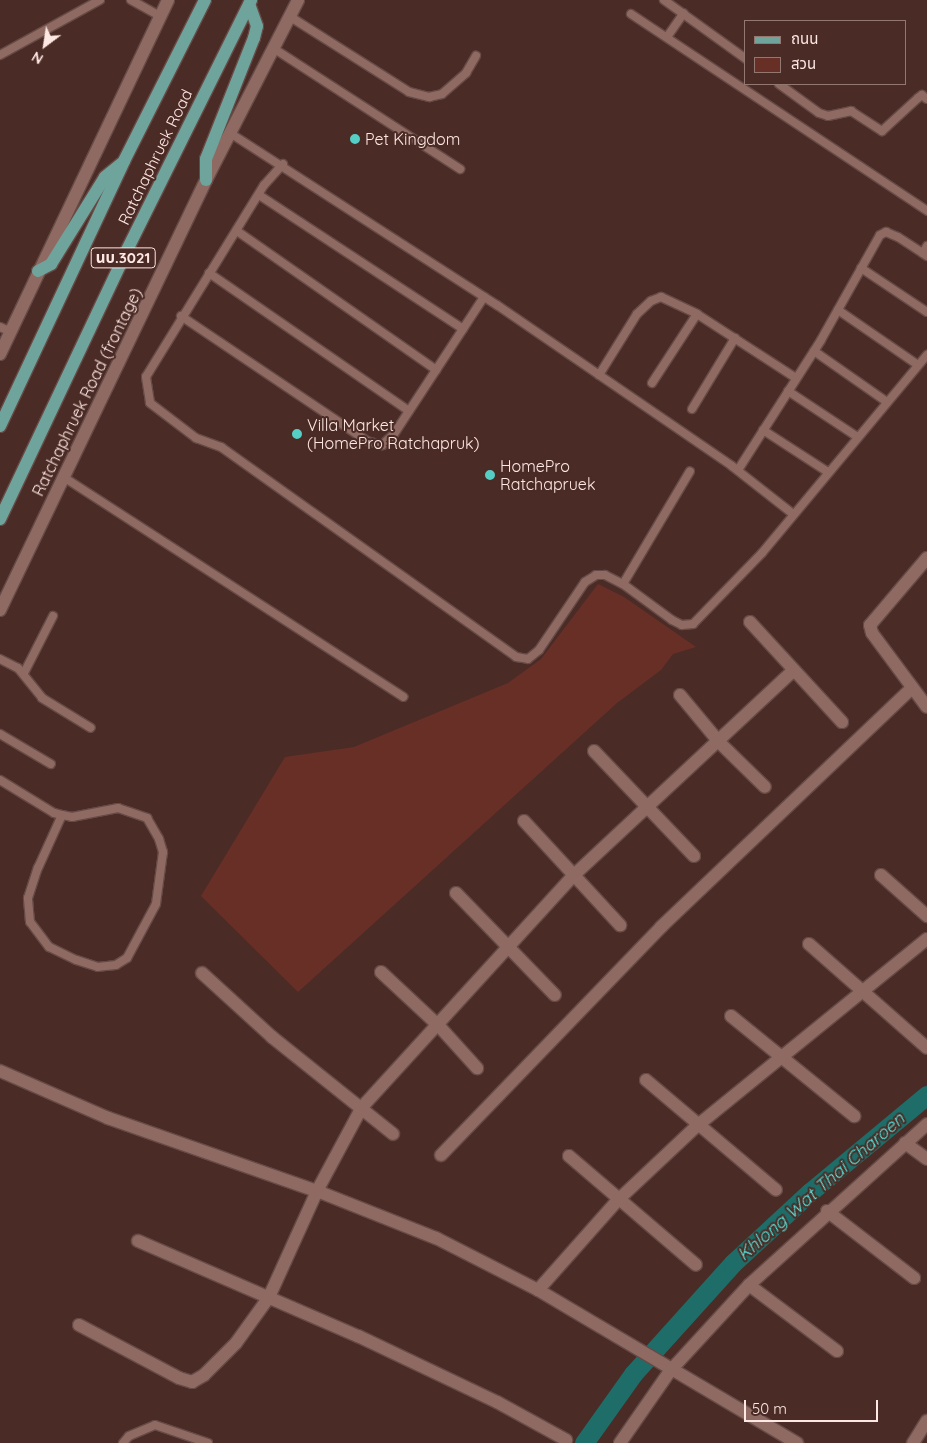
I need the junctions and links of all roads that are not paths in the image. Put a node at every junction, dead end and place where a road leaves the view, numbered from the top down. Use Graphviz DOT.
graph roads {
  1 [pos="100,0"];
  2 [pos="131,0"];
  3 [pos="168,0"];
  4 [pos="204,0"];
  5 [pos="298,0"];
  6 [pos="664,0"];
  7 [pos="250,2"];
  8 [pos="631,14"];
  9 [pos="684,14"];
  10 [pos="160,16"];
  11 [pos="290,16"];
  12 [pos="667,37"];
  13 [pos="273,48"];
  14 [pos="0,55"];
  15 [pos="476,56"];
  16 [pos="744,58"];
  17 [pos="781,85"];
  18 [pos="927,99"];
  19 [pos="230,133"];
  20 [pos="124,161"];
  21 [pos="284,164"];
  22 [pos="460,169"];
  23 [pos="206,180"];
  24 [pos="259,194"];
  25 [pos="927,211"];
  26 [pos="237,231"];
  27 [pos="926,252"];
  28 [pos="860,268"];
  29 [pos="38,271"];
  30 [pos="209,273"];
  31 [pos="484,297"];
  32 [pos="838,310"];
  33 [pos="927,312"];
  34 [pos="697,314"];
  35 [pos="181,316"];
  36 [pos="463,329"];
  37 [pos="5,330"];
  38 [pos="735,338"];
  39 [pos="814,352"];
  40 [pos="0,354"];
  41 [pos="927,355"];
  42 [pos="918,365"];
  43 [pos="436,370"];
  44 [pos="599,375"];
  45 [pos="796,378"];
  46 [pos="652,383"];
  47 [pos="788,391"];
  48 [pos="887,402"];
  49 [pos="692,410"];
  50 [pos="409,411"];
  51 [pos="0,426"];
  52 [pos="763,430"];
  53 [pos="856,436"];
  54 [pos="738,470"];
  55 [pos="690,471"];
  56 [pos="828,472"];
  57 [pos="65,478"];
  58 [pos="793,514"];
  59 [pos="0,518"];
  60 [pos="927,558"];
  61 [pos="623,584"];
  62 [pos="0,610"];
  63 [pos="53,616"];
  64 [pos="750,622"];
  65 [pos="0,660"];
  66 [pos="793,671"];
  67 [pos="24,673"];
  68 [pos="912,689"];
  69 [pos="680,695"];
  70 [pos="403,697"];
  71 [pos="927,707"];
  72 [pos="842,722"];
  73 [pos="91,728"];
  74 [pos="0,734"];
  75 [pos="719,742"];
  76 [pos="594,750"];
  77 [pos="51,764"];
  78 [pos="0,780"];
  79 [pos="765,787"];
  80 [pos="645,807"];
  81 [pos="62,814"];
  82 [pos="524,821"];
  83 [pos="694,856"];
  84 [pos="574,875"];
  85 [pos="881,875"];
  86 [pos="456,893"];
  87 [pos="927,916"];
  88 [pos="620,925"];
  89 [pos="927,939"];
  90 [pos="810,944"];
  91 [pos="508,946"];
  92 [pos="381,972"];
  93 [pos="202,973"];
  94 [pos="865,992"];
  95 [pos="555,995"];
  96 [pos="730,1016"];
  97 [pos="439,1026"];
  98 [pos="927,1048"];
  99 [pos="781,1057"];
  100 [pos="477,1068"];
  101 [pos="0,1071"];
  102 [pos="646,1080"];
  103 [pos="362,1107"];
  104 [pos="854,1116"];
  105 [pos="927,1124"];
  106 [pos="698,1125"];
  107 [pos="393,1134"];
  108 [pos="905,1143"];
  109 [pos="441,1154"];
  110 [pos="569,1156"];
  111 [pos="927,1159"];
  112 [pos="317,1190"];
  113 [pos="776,1190"];
  114 [pos="618,1200"];
  115 [pos="827,1211"];
  116 [pos="138,1241"];
  117 [pos="696,1265"];
  118 [pos="914,1278"];
  119 [pos="749,1285"];
  120 [pos="538,1290"];
  121 [pos="269,1297"];
  122 [pos="79,1324"];
  123 [pos="837,1351"];
  124 [pos="665,1368"];
  125 [pos="927,1421"];
  126 [pos="566,1440"];
  127 [pos="123,1443"];
  128 [pos="208,1443"];
  129 [pos="620,1443"];
  130 [pos="796,1443"];
  131 [pos="913,1443"];
  1 -- 14 [label="lane"];
  2 -- 10 [label="lane"];
  3 -- 10 [label="street"];
  4 -- 20 [label="main road, Ratchaphruek Road / นบ.3021"];
  5 -- 11 [label="street, Ratchaphruek Road (frontage) / นบ.3021"];
  6 -- 9 [label="lane"];
  7 -- 23 [label="main road"];
  7 -- 59 [label="main road, Ratchaphruek Road / นบ.3021"];
  8 -- 12 [label="lane"];
  9 -- 12 [label="lane"];
  9 -- 16 [label="lane"];
  10 -- 29 [label="street"];
  11 -- 13 [label="street, Ratchaphruek Road (frontage) / นบ.3021"];
  11 -- 15 [label="lane"];
  12 -- 25 [label="lane"];
  13 -- 19 [label="street, Ratchaphruek Road (frontage) / นบ.3021"];
  13 -- 22 [label="lane"];
  17 -- 18 [label="lane"];
  19 -- 21 [label="lane"];
  19 -- 23 [label="street, Ratchaphruek Road (frontage) / นบ.3021"];
  20 -- 29 [label="main road"];
  20 -- 51 [label="main road, Ratchaphruek Road / นบ.3021"];
  21 -- 24 [label="lane"];
  21 -- 31 [label="lane"];
  23 -- 57 [label="street, Ratchaphruek Road (frontage) / นบ.3021"];
  24 -- 26 [label="lane"];
  24 -- 36 [label="lane"];
  26 -- 30 [label="lane"];
  26 -- 43 [label="lane"];
  27 -- 28 [label="lane"];
  28 -- 32 [label="lane"];
  28 -- 33 [label="lane"];
  29 -- 37 [label="street"];
  30 -- 35 [label="lane"];
  30 -- 50 [label="lane"];
  31 -- 36 [label="lane"];
  31 -- 44 [label="lane"];
  32 -- 39 [label="lane"];
  32 -- 42 [label="lane"];
  34 -- 38 [label="lane"];
  34 -- 44 [label="lane"];
  34 -- 46 [label="lane"];
  35 -- 50 [label="lane"];
  35 -- 61 [label="lane"];
  36 -- 43 [label="lane"];
  37 -- 40 [label="street"];
  38 -- 45 [label="lane"];
  38 -- 49 [label="lane"];
  39 -- 45 [label="lane"];
  39 -- 48 [label="lane"];
  41 -- 42 [label="lane"];
  42 -- 48 [label="lane"];
  43 -- 50 [label="lane"];
  44 -- 54 [label="lane"];
  45 -- 47 [label="lane"];
  47 -- 52 [label="lane"];
  47 -- 53 [label="lane"];
  48 -- 53 [label="lane"];
  52 -- 54 [label="lane"];
  52 -- 56 [label="lane"];
  53 -- 56 [label="lane"];
  54 -- 58 [label="lane"];
  55 -- 61 [label="lane"];
  56 -- 58 [label="lane"];
  57 -- 62 [label="street, Ratchaphruek Road (frontage) / นบ.3021"];
  57 -- 70 [label="lane"];
  58 -- 61 [label="lane"];
  60 -- 68 [label="street"];
  63 -- 67 [label="lane"];
  64 -- 66 [label="street"];
  65 -- 67 [label="lane"];
  66 -- 72 [label="street"];
  66 -- 75 [label="street"];
  67 -- 73 [label="lane"];
  68 -- 71 [label="street"];
  68 -- 109 [label="street"];
  69 -- 75 [label="street"];
  74 -- 77 [label="lane"];
  75 -- 79 [label="street"];
  75 -- 80 [label="street"];
  76 -- 80 [label="street"];
  78 -- 81 [label="lane"];
  80 -- 83 [label="street"];
  80 -- 84 [label="street"];
  81 -- 81 [label="lane"];
  82 -- 84 [label="street"];
  84 -- 88 [label="street"];
  84 -- 91 [label="street"];
  85 -- 87 [label="street"];
  86 -- 91 [label="street"];
  89 -- 94 [label="street"];
  90 -- 94 [label="street"];
  91 -- 95 [label="street"];
  91 -- 97 [label="street"];
  92 -- 97 [label="street"];
  93 -- 103 [label="street"];
  94 -- 98 [label="street"];
  94 -- 99 [label="street"];
  96 -- 99 [label="street"];
  97 -- 100 [label="street"];
  97 -- 103 [label="street"];
  99 -- 104 [label="street"];
  99 -- 106 [label="street"];
  101 -- 112 [label="street"];
  102 -- 106 [label="street"];
  103 -- 107 [label="street"];
  103 -- 112 [label="street"];
  105 -- 108 [label="street"];
  106 -- 113 [label="street"];
  106 -- 114 [label="street"];
  108 -- 111 [label="street"];
  108 -- 115 [label="street"];
  110 -- 114 [label="street"];
  112 -- 120 [label="street"];
  112 -- 121 [label="street"];
  114 -- 117 [label="street"];
  114 -- 120 [label="street"];
  115 -- 118 [label="street"];
  115 -- 119 [label="street"];
  116 -- 121 [label="street"];
  119 -- 123 [label="street"];
  119 -- 124 [label="street"];
  120 -- 124 [label="street"];
  121 -- 122 [label="street"];
  121 -- 126 [label="street"];
  124 -- 129 [label="street"];
  124 -- 130 [label="street"];
  125 -- 131 [label="street"];
  127 -- 128 [label="lane"];
}
